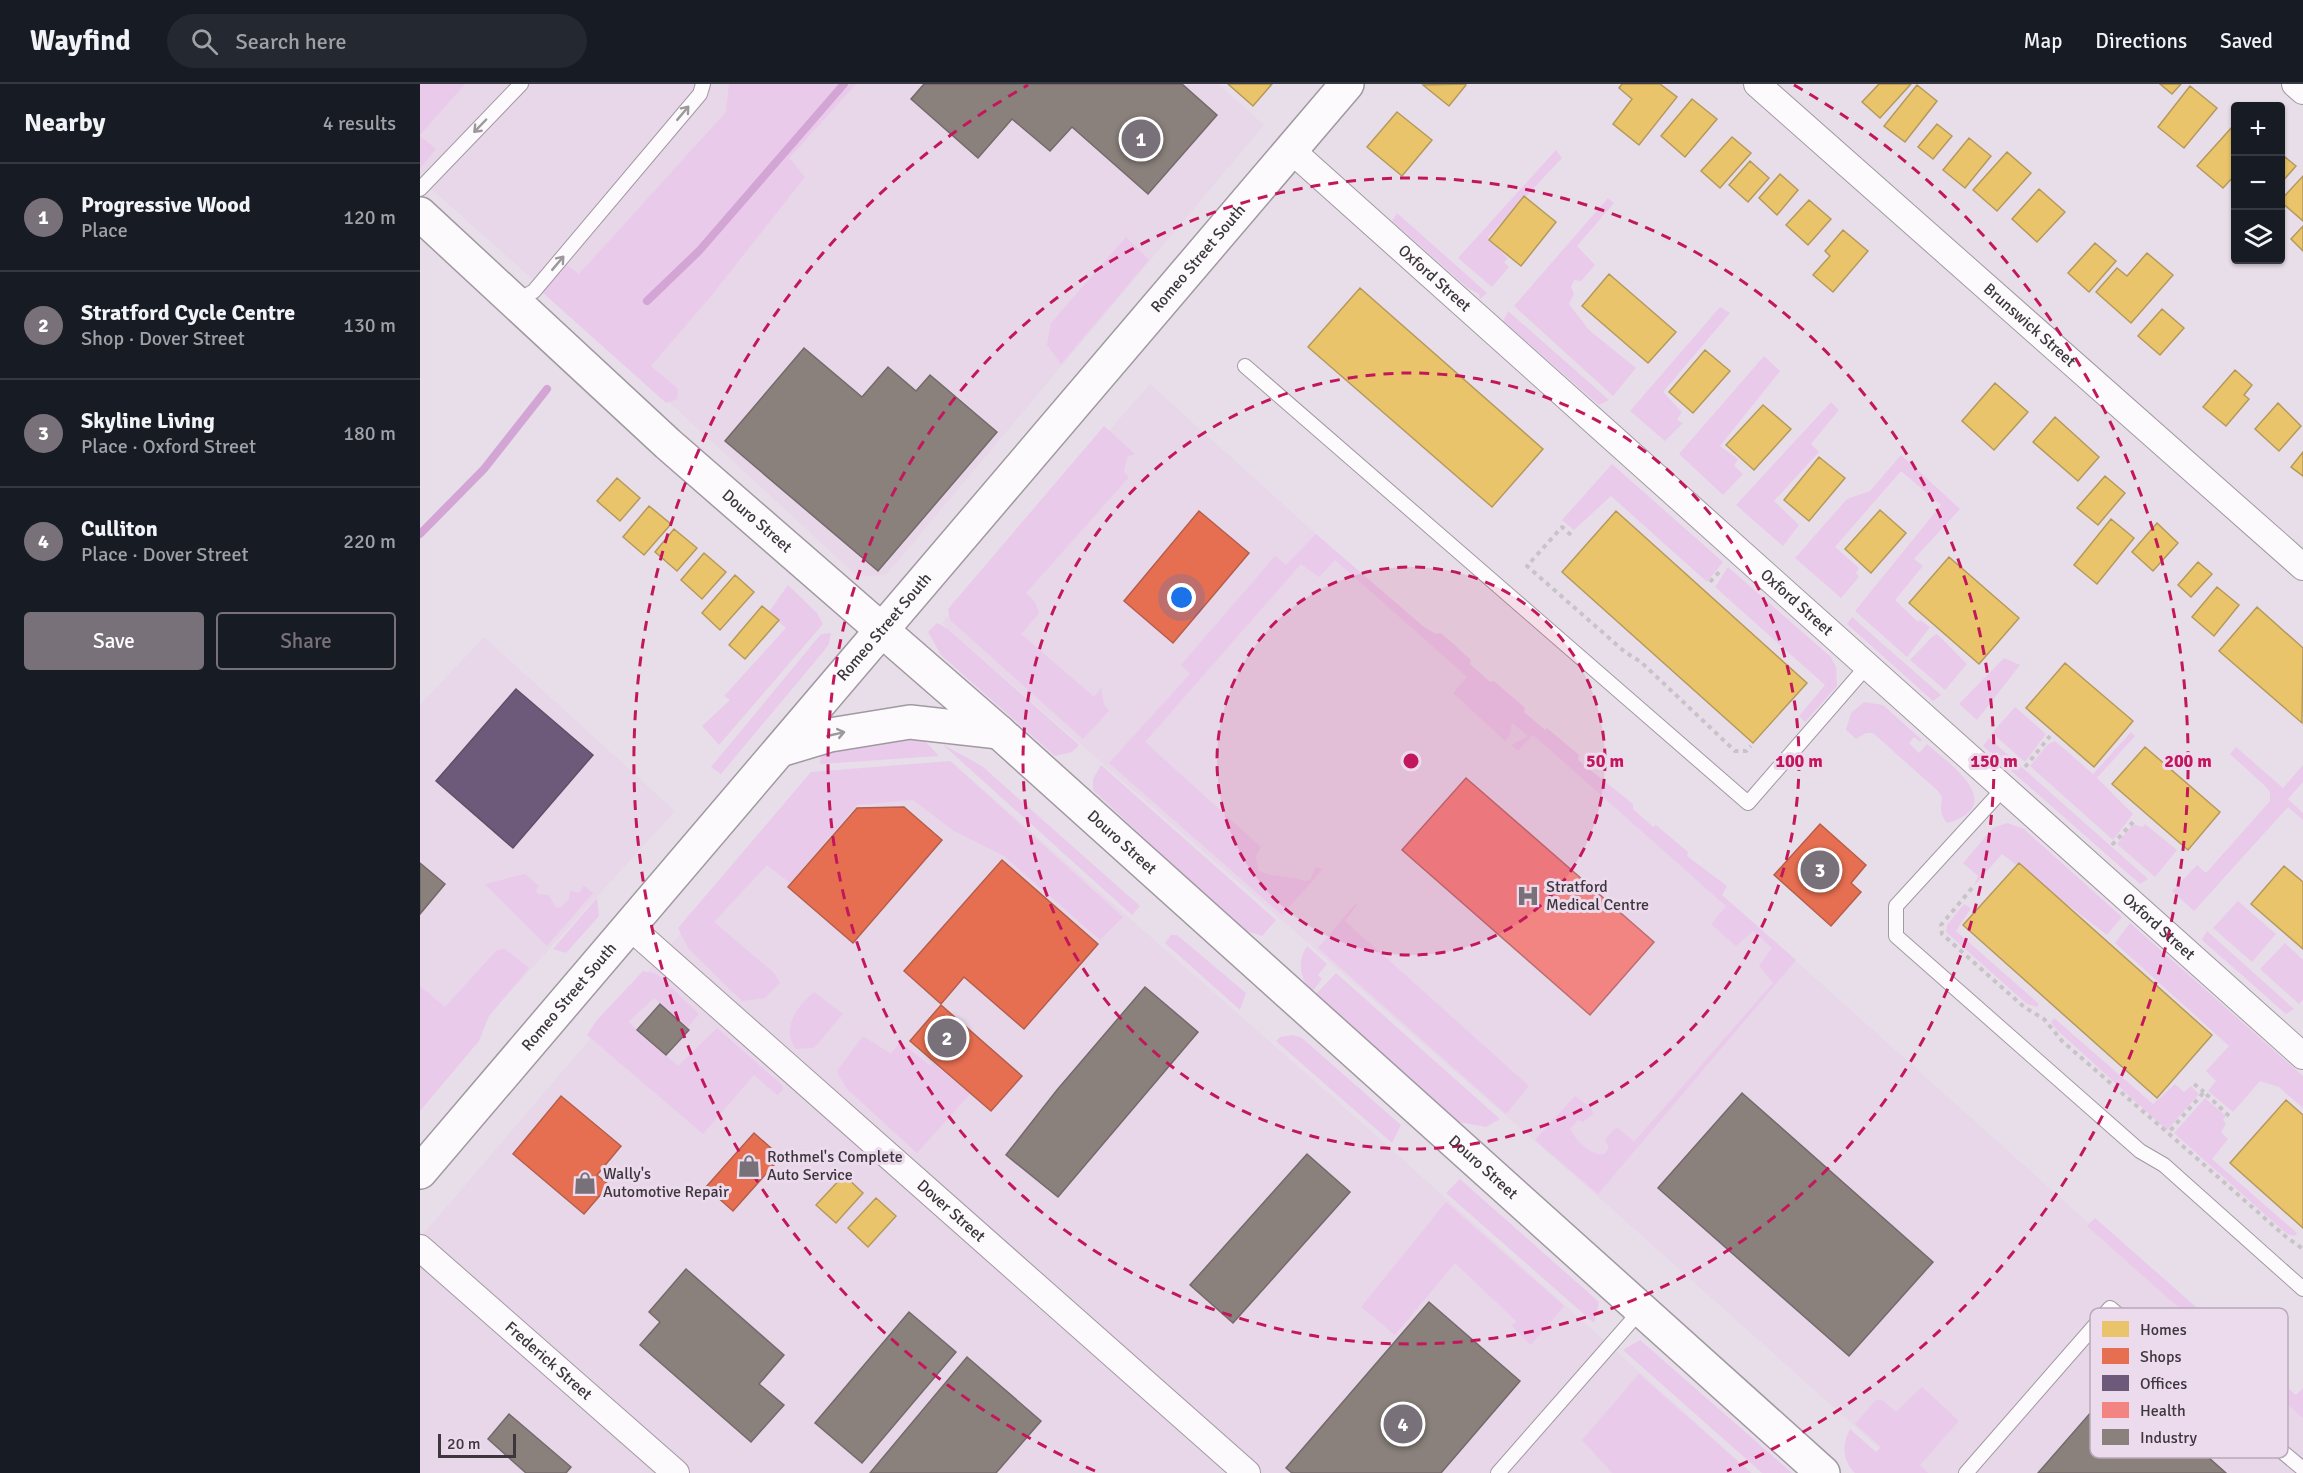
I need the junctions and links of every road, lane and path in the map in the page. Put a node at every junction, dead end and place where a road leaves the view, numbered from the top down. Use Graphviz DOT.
graph roads {
  1 [pos="521,84"];
  2 [pos="703,84"];
  3 [pos="1347,84"];
  4 [pos="1756,84"];
  5 [pos="2295,84"];
  6 [pos="2303,91"];
  7 [pos="1290,149"];
  8 [pos="420,189"];
  9 [pos="420,214"];
  10 [pos="516,302"];
  11 [pos="1245,366"];
  12 [pos="1570,535"];
  13 [pos="1726,564"];
  14 [pos="2303,567"];
  15 [pos="1710,582"];
  16 [pos="881,630"];
  17 [pos="1867,666"];
  18 [pos="999,732"];
  19 [pos="2050,736"];
  20 [pos="1751,746"];
  21 [pos="780,750"];
  22 [pos="2025,767"];
  23 [pos="2004,788"];
  24 [pos="2133,822"];
  25 [pos="2112,845"];
  26 [pos="1972,888"];
  27 [pos="630,926"];
  28 [pos="2303,1056"];
  29 [pos="2194,1084"];
  30 [pos="2204,1092"];
  31 [pos="2229,1116"];
  32 [pos="2168,1133"];
  33 [pos="420,1172"];
  34 [pos="420,1248"];
  35 [pos="2303,1249"];
  36 [pos="2303,1289"];
  37 [pos="1641,1310"];
  38 [pos="2090,1331"];
  39 [pos="2288,1456"];
  40 [pos="2303,1469"];
  41 [pos="676,1473"];
  42 [pos="1247,1473"];
  43 [pos="1498,1473"];
  44 [pos="1823,1473"];
  45 [pos="1966,1473"];
  1 -- 8 [label="lane, one-way"];
  10 -- 2 [label="lane, one-way"];
  3 -- 7 [label="street, Romeo Street South"];
  4 -- 14 [label="street, Brunswick Street"];
  5 -- 6 [label="street"];
  7 -- 16 [label="street, Romeo Street South"];
  7 -- 17 [label="street, Oxford Street"];
  9 -- 10 [label="street, Douro Street"];
  10 -- 16 [label="street, Douro Street"];
  11 -- 17 [label="lane"];
  12 -- 20 [label="path"];
  13 -- 15 [label="path"];
  16 -- 18 [label="street, Douro Street"];
  16 -- 21 [label="street, Romeo Street South"];
  17 -- 23 [label="street, Oxford Street"];
  21 -- 18 [label="street, one-way"];
  18 -- 37 [label="street, Douro Street"];
  19 -- 22 [label="path"];
  21 -- 27 [label="street, Romeo Street South"];
  23 -- 28 [label="street, Oxford Street"];
  23 -- 36 [label="lane"];
  24 -- 25 [label="path"];
  26 -- 32 [label="path"];
  27 -- 33 [label="street, Romeo Street South"];
  27 -- 42 [label="street, Dover Street"];
  29 -- 30 [label="path"];
  30 -- 31 [label="path"];
  30 -- 32 [label="path"];
  32 -- 35 [label="path"];
  34 -- 41 [label="street, Frederick Street"];
  37 -- 43 [label="lane"];
  37 -- 44 [label="street, Douro Street"];
  38 -- 45 [label="lane"];
  39 -- 40 [label="lane"];
}
